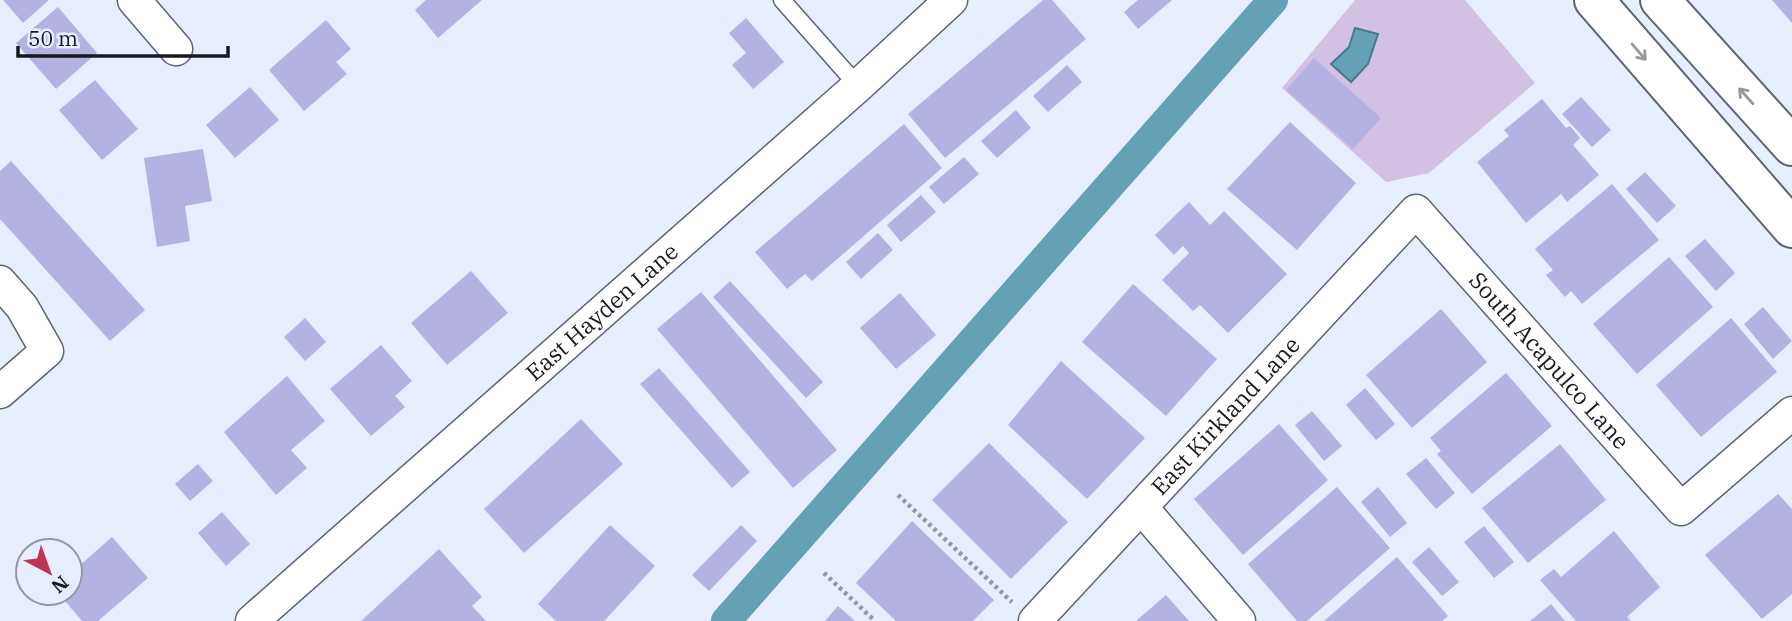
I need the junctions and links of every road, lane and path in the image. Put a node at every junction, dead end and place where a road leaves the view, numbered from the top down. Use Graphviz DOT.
graph roads {
  1 [pos="134,0"];
  2 [pos="782,0"];
  3 [pos="951,0"];
  4 [pos="1594,0"];
  5 [pos="1660,0"];
  6 [pos="176,49"];
  7 [pos="858,86"];
  8 [pos="1792,146"];
  9 [pos="1416,211"];
  10 [pos="1792,228"];
  11 [pos="0,282"];
  12 [pos="0,393"];
  13 [pos="1792,413"];
  14 [pos="898,495"];
  15 [pos="1141,508"];
  16 [pos="824,573"];
  17 [pos="1025,612"];
  18 [pos="252,621"];
  19 [pos="875,621"];
  20 [pos="1239,621"];
  1 -- 6 [label="street"];
  2 -- 7 [label="lane"];
  3 -- 7 [label="street, East Hayden Lane"];
  4 -- 10 [label="main road, one-way"];
  8 -- 5 [label="main road, one-way"];
  7 -- 18 [label="street, East Hayden Lane"];
  9 -- 13 [label="street, South Acapulco Lane"];
  9 -- 15 [label="street, East Kirkland Lane"];
  11 -- 12 [label="street"];
  14 -- 17 [label="path"];
  15 -- 17 [label="street, East Kirkland Lane"];
  15 -- 20 [label="street"];
  16 -- 19 [label="path"];
}
